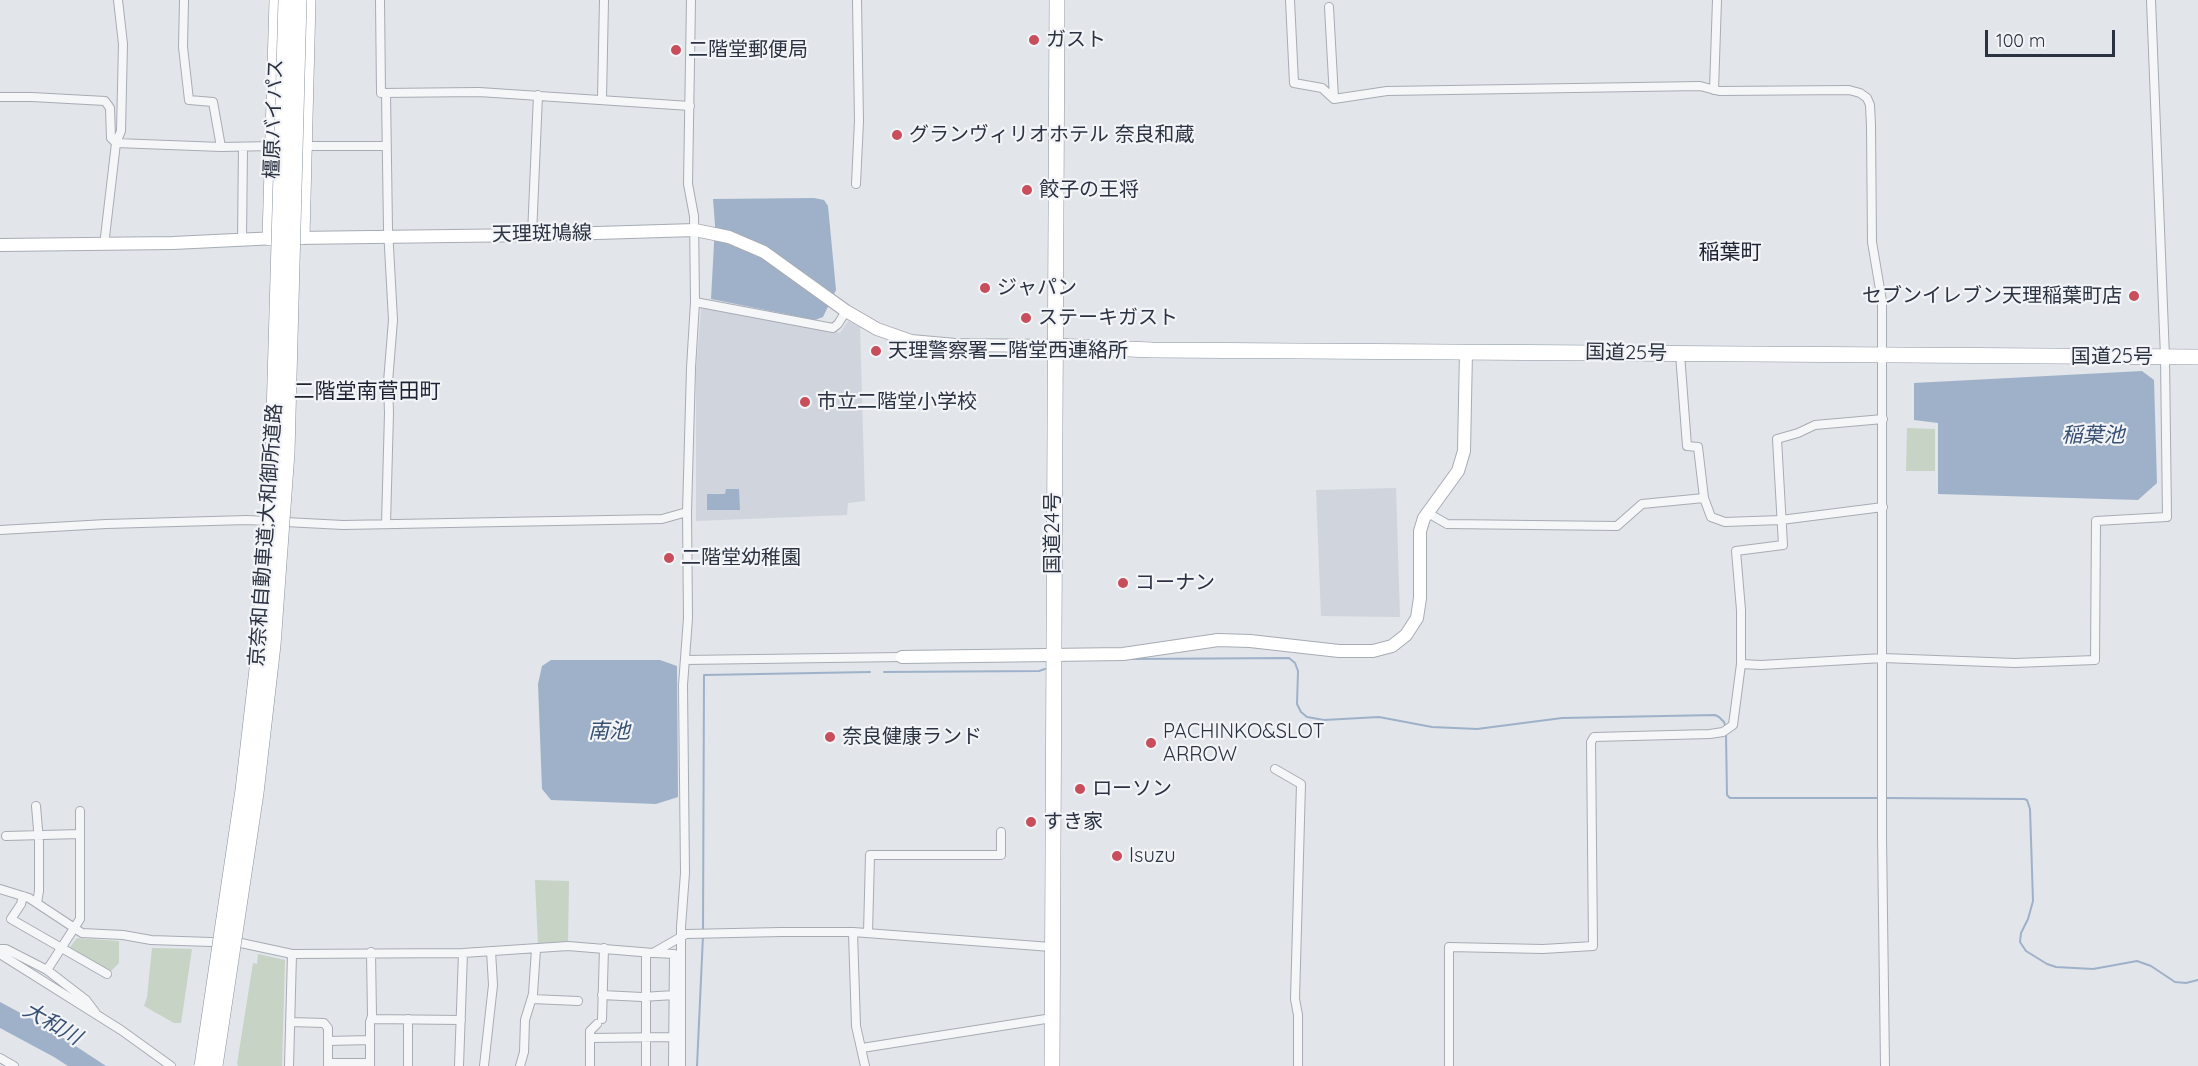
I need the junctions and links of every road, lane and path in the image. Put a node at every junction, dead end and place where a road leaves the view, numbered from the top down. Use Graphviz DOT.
graph roads {
  1 [pos="118,0"];
  2 [pos="184,0"];
  3 [pos="277,0"];
  4 [pos="286,0"];
  5 [pos="299,0"];
  6 [pos="308,0"];
  7 [pos="380,0"];
  8 [pos="604,0"];
  9 [pos="691,0"];
  10 [pos="857,0"];
  11 [pos="1057,0"];
  12 [pos="1290,0"];
  13 [pos="1717,0"];
  14 [pos="2151,0"];
  15 [pos="1329,7"];
  16 [pos="1714,90"];
  17 [pos="386,93"];
  18 [pos="538,95"];
  19 [pos="0,98"];
  20 [pos="602,99"];
  21 [pos="1334,99"];
  22 [pos="690,106"];
  23 [pos="116,143"];
  24 [pos="273,146"];
  25 [pos="304,146"];
  26 [pos="386,146"];
  27 [pos="220,147"];
  28 [pos="243,147"];
  29 [pos="856,184"];
  30 [pos="694,230"];
  31 [pos="532,235"];
  32 [pos="388,236"];
  33 [pos="302,237"];
  34 [pos="270,238"];
  35 [pos="242,239"];
  36 [pos="107,244"];
  37 [pos="0,245"];
  38 [pos="695,302"];
  39 [pos="842,308"];
  40 [pos="1055,346"];
  41 [pos="1466,351"];
  42 [pos="1680,354"];
  43 [pos="1881,355"];
  44 [pos="2165,357"];
  45 [pos="2198,357"];
  46 [pos="1883,419"];
  47 [pos="1704,498"];
  48 [pos="1883,507"];
  49 [pos="687,512"];
  50 [pos="1428,513"];
  51 [pos="1781,520"];
  52 [pos="386,524"];
  53 [pos="0,530"];
  54 [pos="1053,656"];
  55 [pos="902,657"];
  56 [pos="1883,658"];
  57 [pos="685,660"];
  58 [pos="1741,664"];
  59 [pos="1275,769"];
  60 [pos="36,806"];
  61 [pos="80,811"];
  62 [pos="1001,832"];
  63 [pos="80,834"];
  64 [pos="39,835"];
  65 [pos="6,836"];
  66 [pos="0,889"];
  67 [pos="23,896"];
  68 [pos="37,903"];
  69 [pos="75,928"];
  70 [pos="853,932"];
  71 [pos="868,933"];
  72 [pos="678,937"];
  73 [pos="1052,947"];
  74 [pos="62,948"];
  75 [pos="604,948"];
  76 [pos="0,949"];
  77 [pos="536,950"];
  78 [pos="491,951"];
  79 [pos="371,952"];
  80 [pos="463,953"];
  81 [pos="650,953"];
  82 [pos="0,954"];
  83 [pos="292,954"];
  84 [pos="674,954"];
  85 [pos="47,970"];
  86 [pos="107,974"];
  87 [pos="602,995"];
  88 [pos="674,995"];
  89 [pos="646,996"];
  90 [pos="532,999"];
  91 [pos="578,1001"];
  92 [pos="96,1014"];
  93 [pos="1052,1018"];
  94 [pos="371,1019"];
  95 [pos="408,1019"];
  96 [pos="461,1020"];
  97 [pos="290,1022"];
  98 [pos="646,1037"];
  99 [pos="673,1037"];
  100 [pos="590,1038"];
  101 [pos="370,1040"];
  102 [pos="328,1041"];
  103 [pos="862,1048"];
  104 [pos="0,1058"];
  105 [pos="328,1065"];
  106 [pos="370,1065"];
  107 [pos="14,1066"];
  108 [pos="171,1066"];
  109 [pos="202,1066"];
  110 [pos="215,1066"];
  111 [pos="289,1066"];
  112 [pos="408,1066"];
  113 [pos="459,1066"];
  114 [pos="484,1066"];
  115 [pos="520,1066"];
  116 [pos="590,1066"];
  117 [pos="646,1066"];
  118 [pos="673,1066"];
  119 [pos="681,1066"];
  120 [pos="865,1066"];
  121 [pos="1052,1066"];
  122 [pos="1298,1066"];
  123 [pos="1449,1066"];
  124 [pos="1885,1066"];
  1 -- 23 [label="street"];
  2 -- 27 [label="street"];
  3 -- 24 [label="highway, 橿原バイパス"];
  4 -- 109 [label="highway, 京奈和自動車道;大和御所道路, bridge"];
  5 -- 110 [label="highway, 京奈和自動車道;大和御所道路, bridge"];
  6 -- 25 [label="highway, 橿原バイパス"];
  7 -- 17 [label="street"];
  8 -- 20 [label="street"];
  9 -- 22 [label="street"];
  10 -- 29 [label="street"];
  11 -- 40 [label="highway, 国道24号"];
  12 -- 21 [label="street"];
  13 -- 16 [label="street"];
  14 -- 44 [label="street"];
  15 -- 21 [label="street"];
  16 -- 21 [label="street"];
  16 -- 43 [label="street"];
  17 -- 18 [label="street"];
  17 -- 26 [label="street"];
  18 -- 20 [label="street"];
  18 -- 31 [label="street"];
  19 -- 23 [label="street"];
  20 -- 22 [label="street"];
  22 -- 30 [label="street"];
  23 -- 27 [label="street"];
  23 -- 36 [label="street"];
  24 -- 25 [label="street"];
  24 -- 28 [label="street"];
  24 -- 34 [label="highway, 橿原バイパス"];
  25 -- 26 [label="street"];
  25 -- 33 [label="highway, 橿原バイパス"];
  26 -- 32 [label="street"];
  27 -- 28 [label="street"];
  28 -- 35 [label="street"];
  30 -- 31 [label="main road, 天理斑鳩線"];
  30 -- 38 [label="street"];
  30 -- 39 [label="main road, 天理斑鳩線"];
  31 -- 32 [label="main road, 天理斑鳩線"];
  32 -- 33 [label="main road, 天理斑鳩線"];
  32 -- 52 [label="street"];
  33 -- 34 [label="main road, 天理斑鳩線"];
  34 -- 35 [label="main road, 天理斑鳩線"];
  35 -- 36 [label="main road, 天理斑鳩線"];
  36 -- 37 [label="main road, 天理斑鳩線"];
  38 -- 39 [label="street"];
  38 -- 49 [label="street"];
  39 -- 40 [label="main road, 天理斑鳩線"];
  40 -- 41 [label="highway, 国道25号"];
  40 -- 54 [label="highway, 国道24号"];
  41 -- 42 [label="highway, 国道25号"];
  41 -- 50 [label="main road"];
  42 -- 43 [label="highway, 国道25号"];
  42 -- 47 [label="street"];
  43 -- 44 [label="highway, 国道25号"];
  43 -- 46 [label="street"];
  44 -- 45 [label="highway, 国道25号"];
  44 -- 56 [label="street"];
  46 -- 48 [label="street"];
  46 -- 51 [label="street"];
  47 -- 50 [label="street"];
  47 -- 51 [label="street"];
  48 -- 51 [label="street"];
  48 -- 56 [label="street"];
  49 -- 52 [label="street"];
  49 -- 57 [label="street"];
  50 -- 54 [label="main road"];
  51 -- 58 [label="street"];
  52 -- 53 [label="street"];
  54 -- 55 [label="main road"];
  54 -- 73 [label="highway, 国道24号"];
  55 -- 57 [label="street"];
  56 -- 58 [label="street"];
  56 -- 124 [label="street"];
  57 -- 72 [label="street"];
  58 -- 123 [label="street"];
  59 -- 122 [label="street"];
  60 -- 64 [label="street"];
  61 -- 63 [label="street"];
  62 -- 71 [label="street"];
  63 -- 64 [label="street"];
  63 -- 69 [label="street"];
  64 -- 65 [label="street"];
  64 -- 68 [label="street"];
  66 -- 67 [label="street"];
  67 -- 68 [label="street"];
  67 -- 74 [label="street"];
  68 -- 69 [label="street"];
  69 -- 74 [label="street"];
  69 -- 83 [label="street"];
  70 -- 71 [label="street"];
  70 -- 72 [label="street"];
  70 -- 103 [label="street"];
  71 -- 73 [label="street"];
  72 -- 81 [label="street"];
  72 -- 84 [label="street"];
  72 -- 119 [label="street"];
  73 -- 93 [label="highway, 国道24号"];
  74 -- 85 [label="street"];
  74 -- 86 [label="street"];
  75 -- 77 [label="street"];
  75 -- 81 [label="street"];
  75 -- 87 [label="street"];
  76 -- 85 [label="street"];
  77 -- 78 [label="street"];
  77 -- 90 [label="street"];
  78 -- 80 [label="street"];
  78 -- 114 [label="street"];
  79 -- 80 [label="street"];
  79 -- 83 [label="street"];
  79 -- 94 [label="street"];
  80 -- 96 [label="street"];
  81 -- 84 [label="street"];
  81 -- 89 [label="street"];
  82 -- 92 [label="street"];
  83 -- 97 [label="street"];
  84 -- 88 [label="street"];
  85 -- 92 [label="street"];
  87 -- 89 [label="street"];
  87 -- 100 [label="street"];
  88 -- 89 [label="street"];
  88 -- 99 [label="street"];
  89 -- 98 [label="street"];
  90 -- 91 [label="street"];
  90 -- 115 [label="street"];
  92 -- 108 [label="street"];
  93 -- 103 [label="street"];
  93 -- 121 [label="highway, 国道24号"];
  94 -- 95 [label="street"];
  94 -- 101 [label="street"];
  95 -- 96 [label="street"];
  95 -- 112 [label="street"];
  96 -- 113 [label="street"];
  97 -- 102 [label="street"];
  97 -- 111 [label="street"];
  98 -- 99 [label="street"];
  98 -- 100 [label="street"];
  98 -- 117 [label="street"];
  99 -- 118 [label="street"];
  100 -- 116 [label="street"];
  101 -- 102 [label="street"];
  101 -- 106 [label="street"];
  102 -- 105 [label="street"];
  103 -- 120 [label="street"];
  104 -- 107 [label="street"];
  105 -- 106 [label="street"];
}
